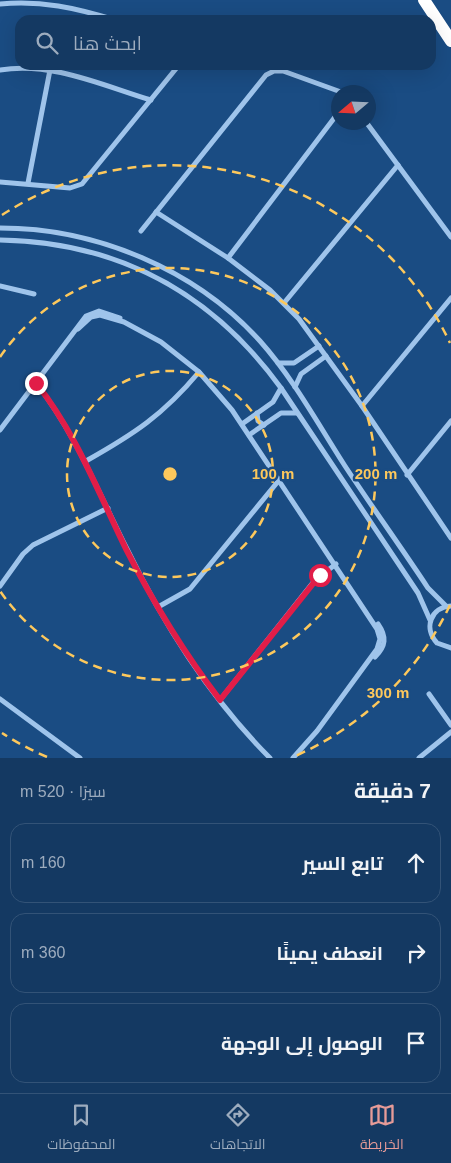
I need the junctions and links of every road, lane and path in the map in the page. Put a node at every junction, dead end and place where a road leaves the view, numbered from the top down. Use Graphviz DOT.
graph roads {
  1 [pos="424,0"];
  2 [pos="0,4"];
  3 [pos="96,15"];
  4 [pos="434,15"];
  5 [pos="436,18"];
  6 [pos="451,41"];
  7 [pos="15,69"];
  8 [pos="0,70"];
  9 [pos="50,70"];
  10 [pos="175,70"];
  11 [pos="331,88"];
  12 [pos="151,100"];
  13 [pos="331,122"];
  14 [pos="372,130"];
  15 [pos="398,166"];
  16 [pos="0,182"];
  17 [pos="28,183"];
  18 [pos="156,212"];
  19 [pos="0,228"];
  20 [pos="141,231"];
  21 [pos="451,237"];
  22 [pos="0,240"];
  23 [pos="228,258"];
  24 [pos="0,286"];
  25 [pos="34,294"];
  26 [pos="451,298"];
  27 [pos="284,303"];
  28 [pos="319,346"];
  29 [pos="326,356"];
  30 [pos="278,363"];
  31 [pos="199,372"];
  32 [pos="36,383"];
  33 [pos="295,387"];
  34 [pos="281,388"];
  35 [pos="362,406"];
  36 [pos="257,413"];
  37 [pos="297,413"];
  38 [pos="451,421"];
  39 [pos="242,424"];
  40 [pos="264,425"];
  41 [pos="0,430"];
  42 [pos="249,435"];
  43 [pos="86,462"];
  44 [pos="407,475"];
  45 [pos="280,479"];
  46 [pos="108,508"];
  47 [pos="451,538"];
  48 [pos="336,564"];
  49 [pos="0,586"];
  50 [pos="448,606"];
  51 [pos="158,608"];
  52 [pos="430,620"];
  53 [pos="451,648"];
  54 [pos="429,694"];
  55 [pos="0,699"];
  56 [pos="220,700"];
  57 [pos="451,725"];
  58 [pos="451,732"];
  59 [pos="80,758"];
  60 [pos="270,758"];
  61 [pos="293,758"];
  62 [pos="419,758"];
  1 -- 4 [label="highway"];
  2 -- 3 [label="street"];
  5 -- 6 [label="highway"];
  7 -- 8 [label="street"];
  9 -- 12 [label="street"];
  9 -- 17 [label="street"];
  10 -- 12 [label="street"];
  11 -- 18 [label="street"];
  12 -- 17 [label="street"];
  13 -- 23 [label="street"];
  14 -- 15 [label="street"];
  15 -- 21 [label="street"];
  15 -- 27 [label="street"];
  16 -- 17 [label="street"];
  18 -- 20 [label="street"];
  18 -- 23 [label="street"];
  19 -- 30 [label="street"];
  22 -- 34 [label="street"];
  23 -- 27 [label="street"];
  24 -- 25 [label="street"];
  26 -- 35 [label="street"];
  27 -- 28 [label="street"];
  28 -- 29 [label="street"];
  28 -- 30 [label="street"];
  29 -- 33 [label="street"];
  29 -- 35 [label="street"];
  30 -- 33 [label="street"];
  31 -- 32 [label="street"];
  31 -- 39 [label="street"];
  31 -- 43 [label="street"];
  32 -- 41 [label="street"];
  32 -- 43 [label="street"];
  33 -- 50 [label="street"];
  34 -- 36 [label="street"];
  34 -- 37 [label="street"];
  35 -- 44 [label="street"];
  36 -- 39 [label="street"];
  36 -- 40 [label="street"];
  37 -- 40 [label="street"];
  37 -- 52 [label="street"];
  38 -- 44 [label="street"];
  39 -- 42 [label="street"];
  40 -- 42 [label="street"];
  42 -- 45 [label="street"];
  43 -- 46 [label="street"];
  44 -- 47 [label="street"];
  45 -- 48 [label="street"];
  45 -- 51 [label="street"];
  46 -- 49 [label="street"];
  46 -- 51 [label="street"];
  48 -- 56 [label="street"];
  48 -- 61 [label="street"];
  50 -- 52 [label="street"];
  51 -- 56 [label="street"];
  52 -- 53 [label="street"];
  54 -- 57 [label="street"];
  55 -- 59 [label="street"];
  56 -- 60 [label="street"];
  58 -- 62 [label="street"];
}
